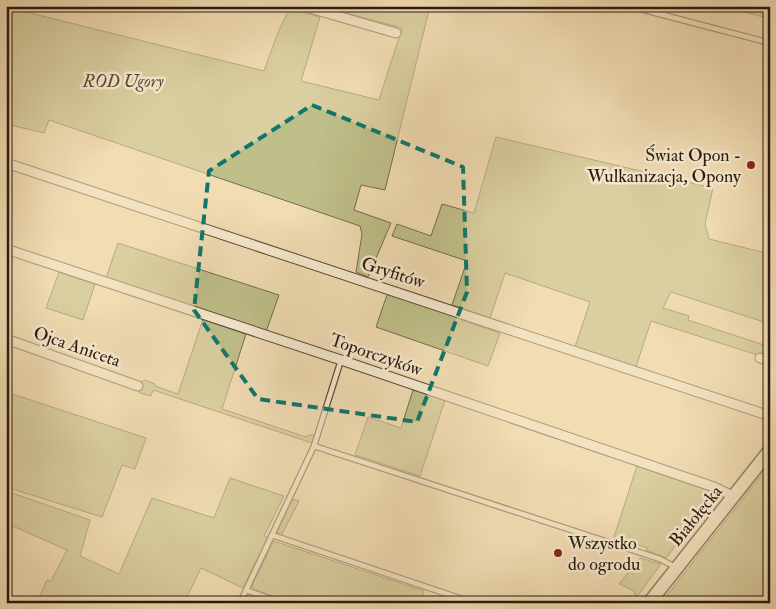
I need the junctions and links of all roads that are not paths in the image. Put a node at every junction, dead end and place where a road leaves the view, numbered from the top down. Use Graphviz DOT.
graph roads {
  1 [pos="302,6"];
  2 [pos="629,6"];
  3 [pos="396,33"];
  4 [pos="770,43"];
  5 [pos="6,163"];
  6 [pos="6,250"];
  7 [pos="6,340"];
  8 [pos="760,358"];
  9 [pos="341,360"];
  10 [pos="770,361"];
  11 [pos="138,386"];
  12 [pos="770,416"];
  13 [pos="314,446"];
  14 [pos="770,450"];
  15 [pos="733,496"];
  16 [pos="272,535"];
  17 [pos="676,568"];
  18 [pos="246,590"];
  19 [pos="240,603"];
  20 [pos="282,603"];
  21 [pos="474,603"];
  22 [pos="649,603"];
  1 -- 3 [label="street"];
  2 -- 4 [label="lane"];
  5 -- 12 [label="street, Gryfitów"];
  6 -- 9 [label="street, Toporczyków"];
  7 -- 11 [label="street, Ojca Aniceta"];
  8 -- 10 [label="street"];
  9 -- 13 [label="lane"];
  9 -- 15 [label="street, Toporczyków"];
  13 -- 16 [label="lane"];
  13 -- 17 [label="lane"];
  14 -- 15 [label="street, Białołęcka"];
  15 -- 17 [label="street, Białołęcka"];
  16 -- 18 [label="lane"];
  16 -- 21 [label="lane"];
  17 -- 22 [label="street, Białołęcka"];
  18 -- 19 [label="lane"];
  18 -- 20 [label="lane"];
}
